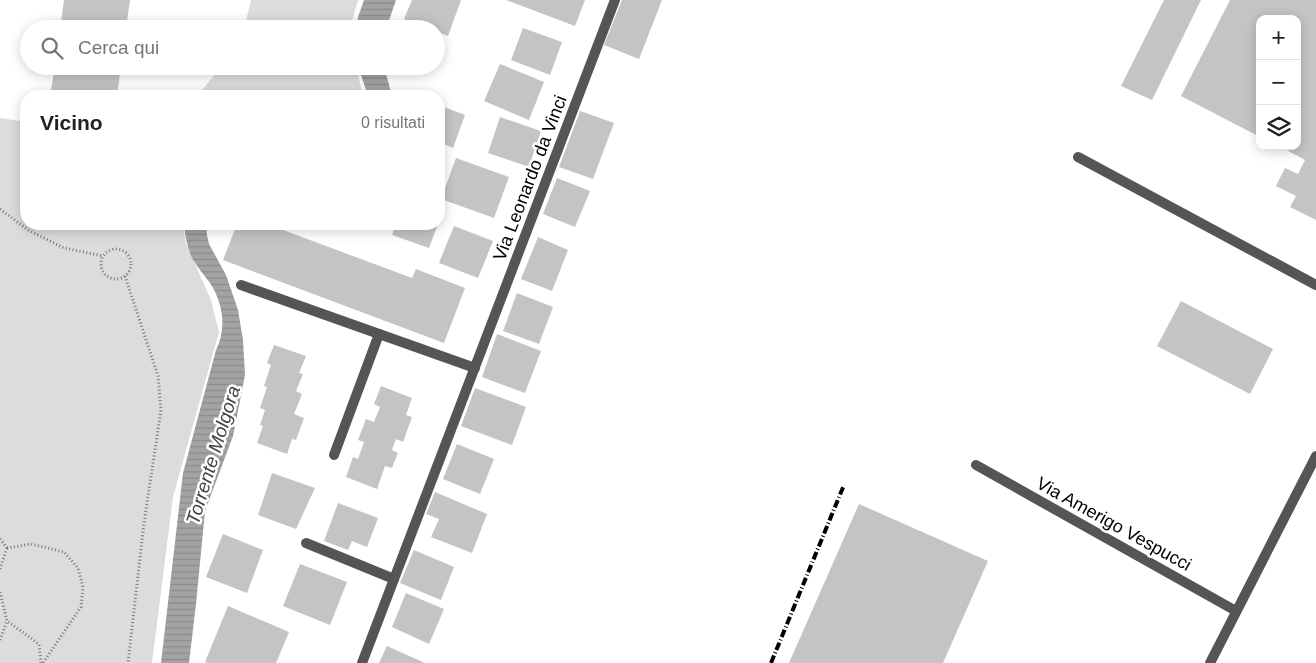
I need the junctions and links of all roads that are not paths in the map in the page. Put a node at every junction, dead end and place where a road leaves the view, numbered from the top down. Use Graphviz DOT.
graph roads {
  1 [pos="615,0"];
  2 [pos="1078,157"];
  3 [pos="241,285"];
  4 [pos="1316,285"];
  5 [pos="379,334"];
  6 [pos="474,368"];
  7 [pos="334,455"];
  8 [pos="1316,456"];
  9 [pos="976,465"];
  10 [pos="306,543"];
  11 [pos="394,579"];
  12 [pos="1236,611"];
  13 [pos="362,663"];
  14 [pos="1210,663"];
  1 -- 6 [label="street, Via Leonardo da Vinci"];
  2 -- 4 [label="street"];
  3 -- 5 [label="street"];
  5 -- 6 [label="street"];
  5 -- 7 [label="street"];
  6 -- 11 [label="street, Via Leonardo da Vinci"];
  8 -- 12 [label="street"];
  9 -- 12 [label="street, Via Amerigo Vespucci"];
  10 -- 11 [label="street"];
  11 -- 13 [label="street, Via Leonardo da Vinci"];
  12 -- 14 [label="street"];
}
